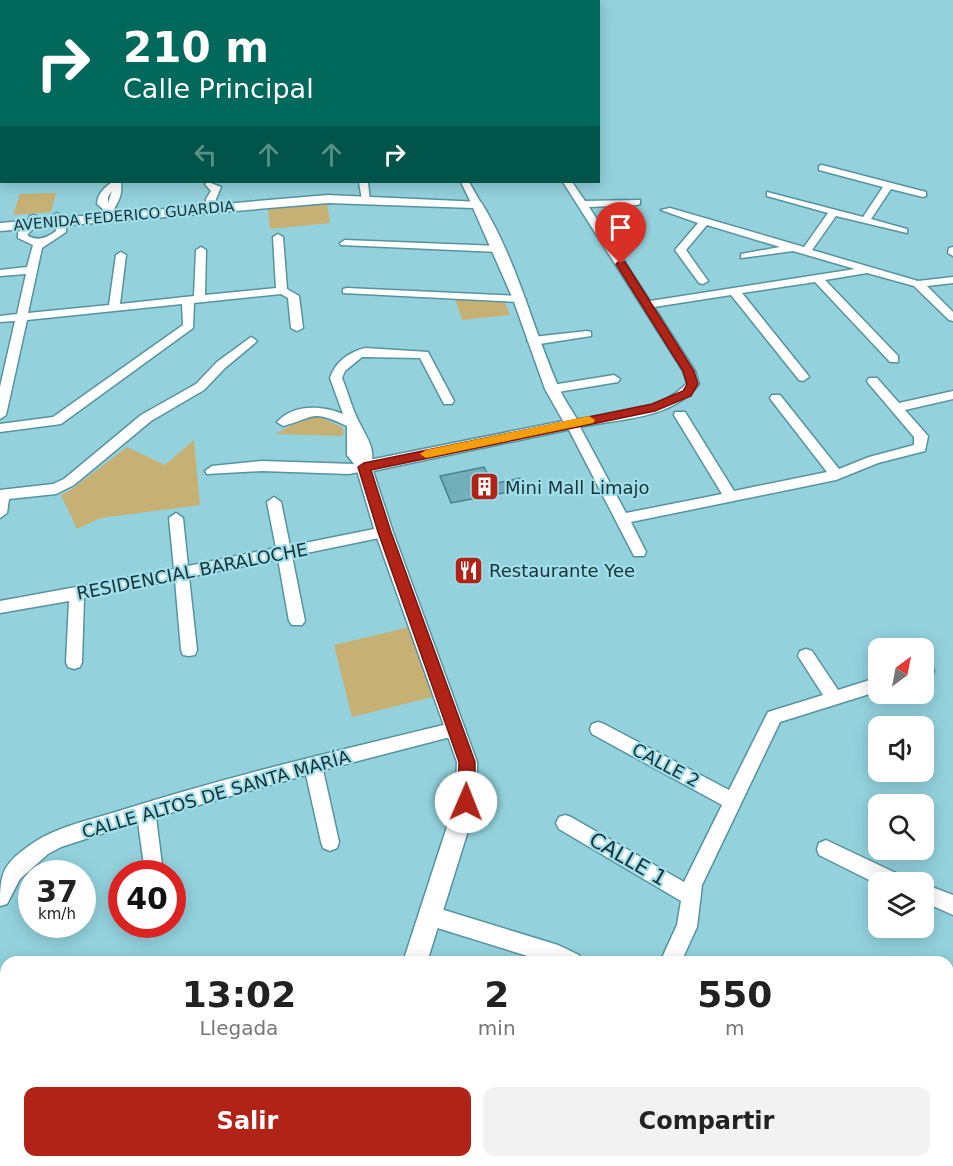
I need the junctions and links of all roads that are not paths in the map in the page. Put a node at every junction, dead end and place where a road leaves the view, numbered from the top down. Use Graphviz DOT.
graph roads {
  1 [pos="822,168"];
  2 [pos="116,183"];
  3 [pos="210,183"];
  4 [pos="363,183"];
  5 [pos="466,183"];
  6 [pos="568,183"];
  7 [pos="889,186"];
  8 [pos="770,194"];
  9 [pos="923,194"];
  10 [pos="367,200"];
  11 [pos="637,202"];
  12 [pos="211,204"];
  13 [pos="582,204"];
  14 [pos="477,205"];
  15 [pos="666,210"];
  16 [pos="107,212"];
  17 [pos="834,212"];
  18 [pos="56,219"];
  19 [pos="0,221"];
  20 [pos="34,221"];
  21 [pos="705,221"];
  22 [pos="865,221"];
  23 [pos="0,227"];
  24 [pos="903,231"];
  25 [pos="278,237"];
  26 [pos="345,243"];
  27 [pos="34,244"];
  28 [pos="794,248"];
  29 [pos="499,249"];
  30 [pos="201,250"];
  31 [pos="806,251"];
  32 [pos="121,255"];
  33 [pos="746,256"];
  34 [pos="837,260"];
  35 [pos="32,270"];
  36 [pos="869,270"];
  37 [pos="853,272"];
  38 [pos="0,273"];
  39 [pos="817,278"];
  40 [pos="953,280"];
  41 [pos="703,281"];
  42 [pos="918,284"];
  43 [pos="282,291"];
  44 [pos="347,291"];
  45 [pos="734,291"];
  46 [pos="520,298"];
  47 [pos="194,301"];
  48 [pos="647,305"];
  49 [pos="114,308"];
  50 [pos="22,316"];
  51 [pos="0,318"];
  52 [pos="953,318"];
  53 [pos="297,328"];
  54 [pos="587,334"];
  55 [pos="251,341"];
  56 [pos="534,341"];
  57 [pos="894,359"];
  58 [pos="5,370"];
  59 [pos="803,377"];
  60 [pos="614,379"];
  61 [pos="873,381"];
  62 [pos="552,389"];
  63 [pos="953,395"];
  64 [pos="776,398"];
  65 [pos="448,402"];
  66 [pos="897,408"];
  67 [pos="0,415"];
  68 [pos="680,415"];
  69 [pos="283,422"];
  70 [pos="353,424"];
  71 [pos="572,424"];
  72 [pos="0,428"];
  73 [pos="364,467"];
  74 [pos="212,471"];
  75 [pos="836,475"];
  76 [pos="1,495"];
  77 [pos="731,496"];
  78 [pos="274,502"];
  79 [pos="0,513"];
  80 [pos="176,518"];
  81 [pos="622,519"];
  82 [pos="384,532"];
  83 [pos="284,552"];
  84 [pos="639,552"];
  85 [pos="181,573"];
  86 [pos="77,594"];
  87 [pos="0,607"];
  88 [pos="297,621"];
  89 [pos="189,650"];
  90 [pos="806,656"];
  91 [pos="74,662"];
  92 [pos="868,687"];
  93 [pos="834,697"];
  94 [pos="456,729"];
  95 [pos="598,729"];
  96 [pos="313,765"];
  97 [pos="734,802"];
  98 [pos="146,811"];
  99 [pos="565,823"];
  100 [pos="330,842"];
  101 [pos="826,849"];
  102 [pos="152,860"];
  103 [pos="869,872"];
  104 [pos="691,896"];
  105 [pos="0,897"];
  106 [pos="934,897"];
  107 [pos="953,905"];
  108 [pos="431,916"];
  109 [pos="417,956"];
  110 [pos="560,956"];
  111 [pos="673,956"];
  1 -- 7 [label="street"];
  2 -- 16 [label="street"];
  3 -- 12 [label="street"];
  4 -- 10 [label="street"];
  5 -- 14 [label="street"];
  6 -- 13 [label="street"];
  7 -- 9 [label="street"];
  7 -- 22 [label="street"];
  8 -- 17 [label="street"];
  10 -- 12 [label="street, AVENIDA FEDERICO GUARDIA"];
  10 -- 14 [label="street, AVENIDA FEDERICO GUARDIA"];
  11 -- 13 [label="street"];
  12 -- 16 [label="street, AVENIDA FEDERICO GUARDIA"];
  13 -- 48 [label="street"];
  14 -- 29 [label="street"];
  15 -- 21 [label="street"];
  16 -- 18 [label="street, AVENIDA FEDERICO GUARDIA"];
  17 -- 22 [label="street"];
  17 -- 31 [label="street"];
  18 -- 20 [label="street, AVENIDA FEDERICO GUARDIA"];
  18 -- 27 [label="street"];
  19 -- 20 [label="street, AVENIDA FEDERICO GUARDIA"];
  20 -- 23 [label="street, AVENIDA FEDERICO GUARDIA"];
  20 -- 27 [label="street"];
  21 -- 28 [label="street"];
  21 -- 41 [label="street"];
  22 -- 24 [label="street"];
  25 -- 43 [label="street"];
  26 -- 29 [label="street"];
  27 -- 35 [label="street"];
  28 -- 31 [label="street"];
  28 -- 33 [label="street"];
  29 -- 46 [label="street"];
  30 -- 47 [label="street"];
  31 -- 34 [label="street"];
  32 -- 49 [label="street"];
  34 -- 36 [label="street"];
  34 -- 37 [label="street"];
  35 -- 38 [label="street"];
  35 -- 50 [label="street"];
  36 -- 37 [label="street"];
  36 -- 42 [label="street"];
  37 -- 39 [label="street"];
  39 -- 45 [label="street"];
  39 -- 57 [label="street"];
  40 -- 42 [label="street"];
  42 -- 52 [label="street"];
  43 -- 47 [label="street"];
  43 -- 53 [label="street"];
  44 -- 46 [label="street"];
  45 -- 48 [label="street"];
  45 -- 59 [label="street"];
  46 -- 56 [label="street"];
  47 -- 49 [label="street"];
  47 -- 72 [label="street"];
  48 -- 71 [label="street"];
  49 -- 50 [label="street"];
  50 -- 51 [label="street"];
  50 -- 58 [label="street"];
  54 -- 56 [label="street"];
  55 -- 76 [label="street"];
  56 -- 62 [label="street"];
  58 -- 67 [label="street"];
  60 -- 62 [label="street"];
  61 -- 66 [label="street"];
  62 -- 71 [label="street"];
  63 -- 66 [label="street"];
  64 -- 75 [label="street"];
  65 -- 70 [label="street"];
  66 -- 75 [label="street"];
  68 -- 77 [label="street"];
  69 -- 70 [label="street"];
  70 -- 73 [label="street"];
  71 -- 73 [label="street"];
  71 -- 81 [label="street"];
  73 -- 74 [label="street"];
  73 -- 82 [label="street"];
  75 -- 77 [label="street"];
  76 -- 79 [label="street"];
  77 -- 81 [label="street"];
  78 -- 83 [label="street"];
  80 -- 85 [label="street"];
  81 -- 84 [label="street"];
  82 -- 83 [label="street, RESIDENCIAL BARALOCHE"];
  82 -- 94 [label="street"];
  83 -- 85 [label="street, RESIDENCIAL BARALOCHE"];
  83 -- 88 [label="street"];
  85 -- 86 [label="street, RESIDENCIAL BARALOCHE"];
  85 -- 89 [label="street"];
  86 -- 87 [label="street, RESIDENCIAL BARALOCHE"];
  86 -- 91 [label="street"];
  90 -- 93 [label="street"];
  92 -- 93 [label="street"];
  93 -- 97 [label="street"];
  94 -- 96 [label="street, CALLE ALTOS DE SANTA MARÍA"];
  94 -- 108 [label="street"];
  95 -- 97 [label="street, CALLE 2"];
  96 -- 98 [label="street, CALLE ALTOS DE SANTA MARÍA"];
  96 -- 100 [label="street"];
  97 -- 104 [label="street"];
  98 -- 102 [label="street"];
  98 -- 105 [label="street, CALLE ALTOS DE SANTA MARÍA"];
  99 -- 104 [label="street, CALLE 1"];
  101 -- 103 [label="street"];
  104 -- 111 [label="street"];
  106 -- 107 [label="street"];
  108 -- 109 [label="street"];
  108 -- 110 [label="street"];
}
